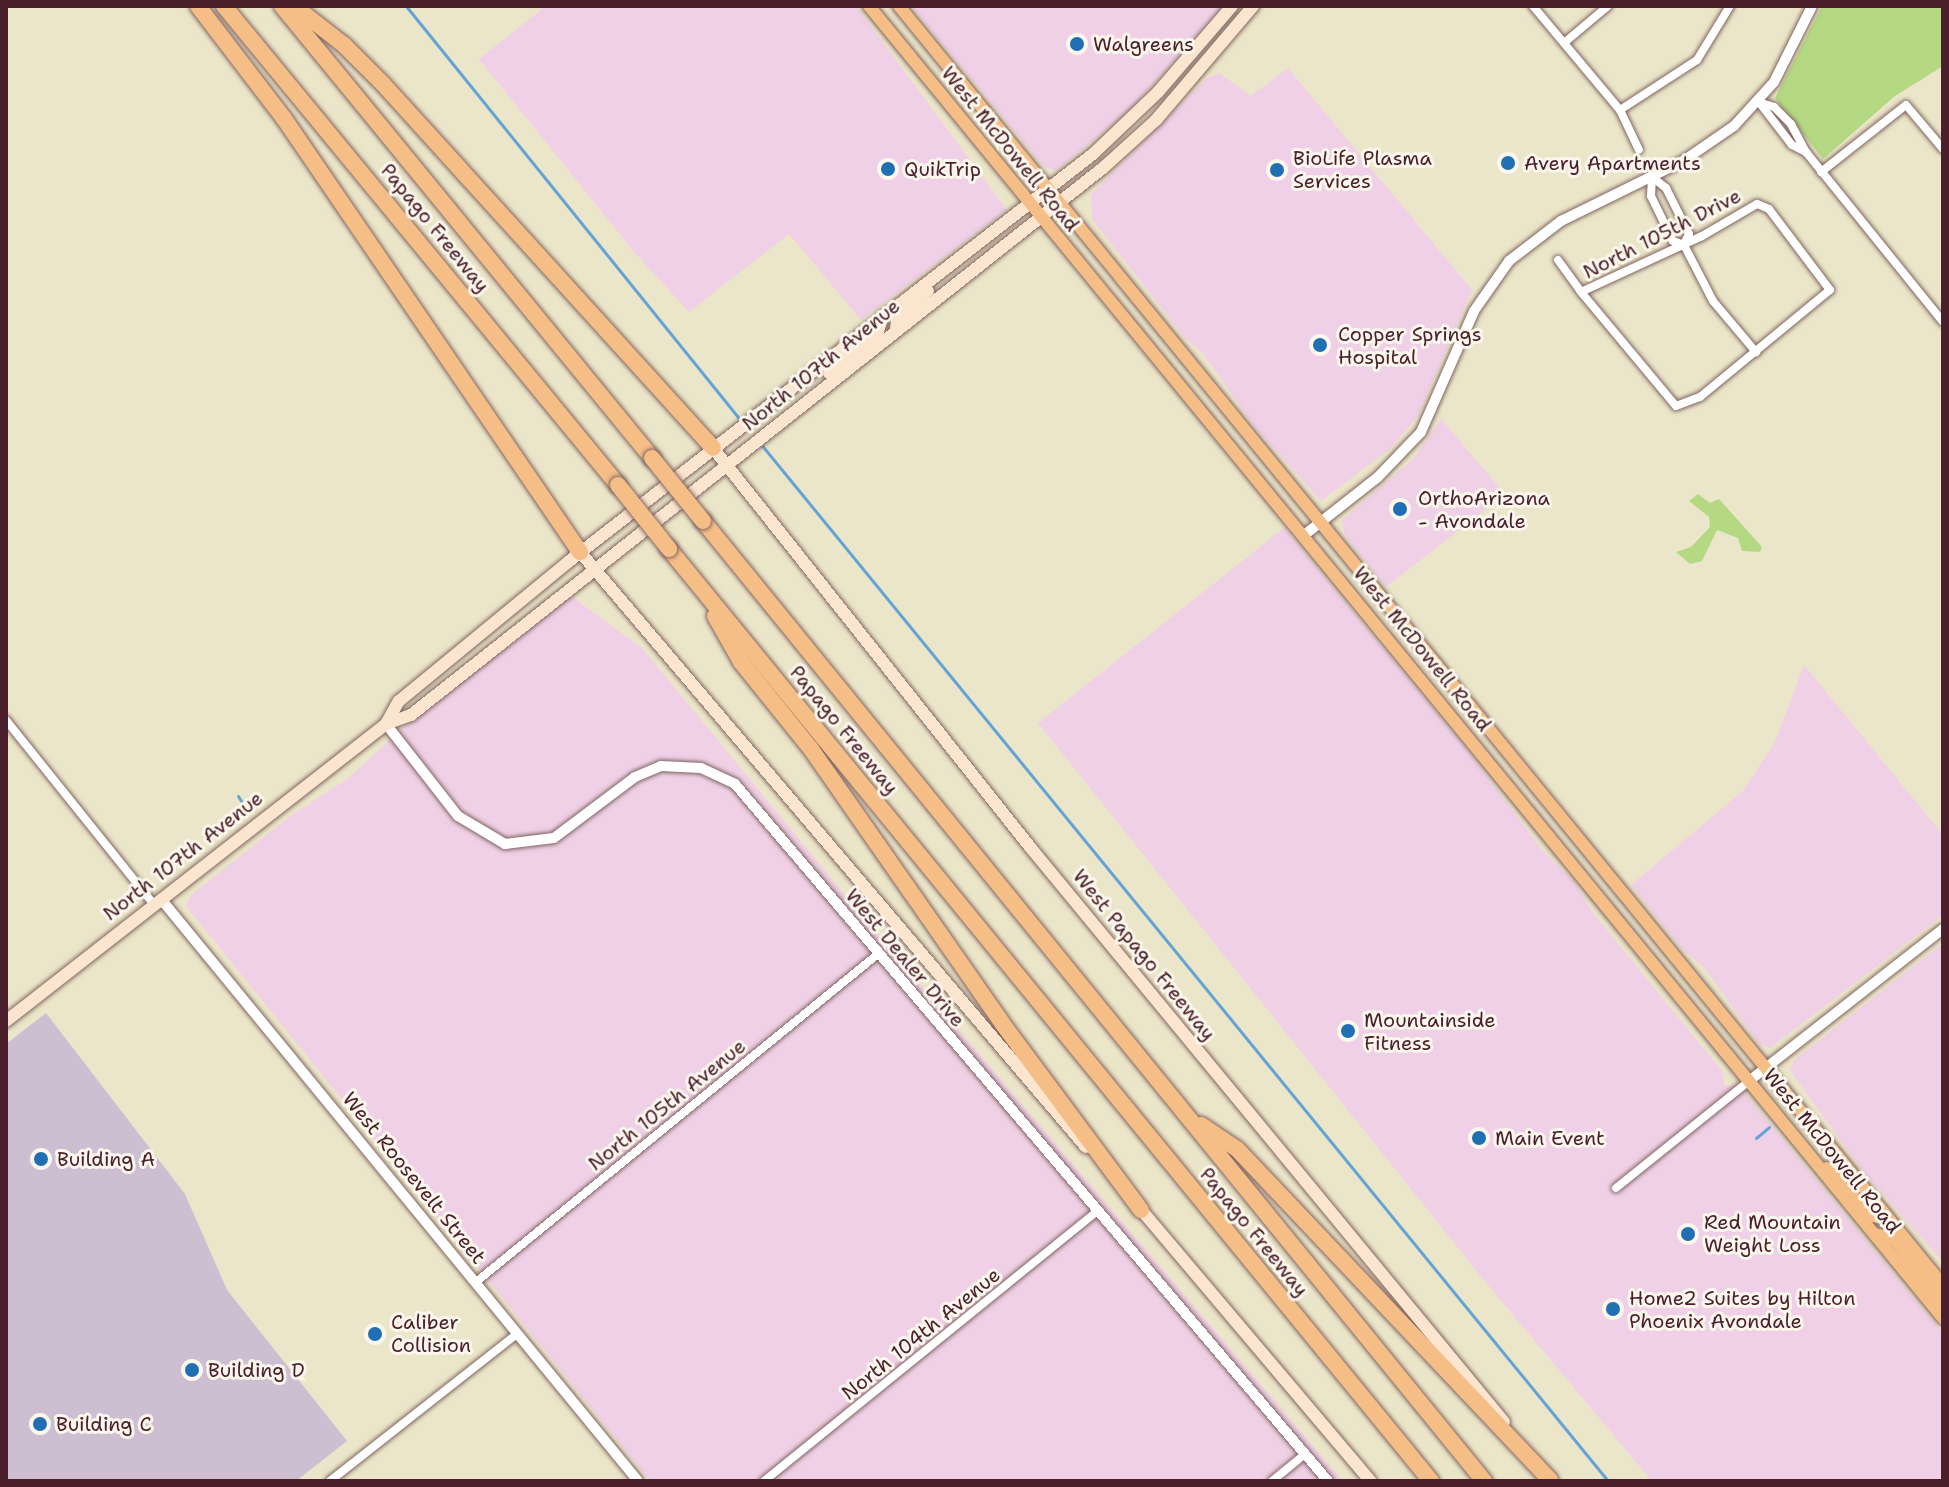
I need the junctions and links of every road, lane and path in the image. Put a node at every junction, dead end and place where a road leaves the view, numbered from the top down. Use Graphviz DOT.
graph roads {
  1 [pos="198,6"];
  2 [pos="224,6"];
  3 [pos="282,6"];
  4 [pos="294,6"];
  5 [pos="869,6"];
  6 [pos="899,6"];
  7 [pos="1232,6"];
  8 [pos="1253,6"];
  9 [pos="1533,6"];
  10 [pos="1608,6"];
  11 [pos="1730,6"];
  12 [pos="1812,6"];
  13 [pos="1564,43"];
  14 [pos="1758,102"];
  15 [pos="1620,110"];
  16 [pos="1943,149"];
  17 [pos="1639,150"];
  18 [pos="1821,172"];
  19 [pos="1652,177"];
  20 [pos="1050,187"];
  21 [pos="1062,201"];
  22 [pos="1028,204"];
  23 [pos="1678,212"];
  24 [pos="1040,218"];
  25 [pos="1662,219"];
  26 [pos="1684,245"];
  27 [pos="1558,260"];
  28 [pos="938,275"];
  29 [pos="1581,292"];
  30 [pos="883,316"];
  31 [pos="1943,322"];
  32 [pos="896,330"];
  33 [pos="1756,352"];
  34 [pos="813,395"];
  35 [pos="713,448"];
  36 [pos="727,466"];
  37 [pos="1322,522"];
  38 [pos="1303,536"];
  39 [pos="580,552"];
  40 [pos="594,570"];
  41 [pos="690,573"];
  42 [pos="6,720"];
  43 [pos="386,724"];
  44 [pos="157,902"];
  45 [pos="1943,929"];
  46 [pos="878,954"];
  47 [pos="6,1021"];
  48 [pos="1765,1068"];
  49 [pos="1749,1081"];
  50 [pos="1188,1116"];
  51 [pos="1811,1157"];
  52 [pos="1616,1188"];
  53 [pos="1141,1210"];
  54 [pos="1098,1211"];
  55 [pos="1889,1220"];
  56 [pos="1875,1234"];
  57 [pos="476,1282"];
  58 [pos="1943,1285"];
  59 [pos="1943,1301"];
  60 [pos="1943,1318"];
  61 [pos="517,1334"];
  62 [pos="1305,1454"];
  63 [pos="330,1481"];
  64 [pos="638,1481"];
  65 [pos="764,1481"];
  66 [pos="1272,1481"];
  67 [pos="1328,1481"];
  68 [pos="1370,1481"];
  69 [pos="1431,1481"];
  70 [pos="1484,1481"];
  71 [pos="1550,1481"];
  1 -- 39 [label="highway"];
  2 -- 41 [label="highway, Papago Freeway, bridge"];
  3 -- 50 [label="highway, Papago Freeway, bridge"];
  4 -- 35 [label="highway"];
  5 -- 22 [label="main road, West McDowell Road"];
  6 -- 20 [label="main road, West McDowell Road"];
  7 -- 20 [label="main road, North 107th Avenue"];
  8 -- 21 [label="main road, North 107th Avenue"];
  9 -- 13 [label="street"];
  10 -- 13 [label="street"];
  11 -- 15 [label="street"];
  12 -- 14 [label="street"];
  13 -- 15 [label="street"];
  14 -- 18 [label="street"];
  14 -- 19 [label="street"];
  15 -- 17 [label="street"];
  16 -- 18 [label="street"];
  18 -- 31 [label="street"];
  19 -- 23 [label="street"];
  19 -- 25 [label="street"];
  19 -- 37 [label="street"];
  20 -- 21 [label="main road, West McDowell Road"];
  20 -- 22 [label="main road, North 107th Avenue"];
  21 -- 24 [label="main road, North 107th Avenue"];
  21 -- 37 [label="main road, West McDowell Road"];
  22 -- 24 [label="main road, West McDowell Road"];
  22 -- 28 [label="main road, North 107th Avenue"];
  23 -- 25 [label="street"];
  23 -- 26 [label="street"];
  24 -- 32 [label="main road, North 107th Avenue"];
  24 -- 38 [label="main road, West McDowell Road"];
  25 -- 26 [label="street"];
  26 -- 29 [label="street, North 105th Drive"];
  26 -- 33 [label="street"];
  26 -- 33 [label="street, North 105th Drive"];
  27 -- 29 [label="street"];
  28 -- 30 [label="main road, North 107th Avenue"];
  28 -- 32 [label="main road"];
  29 -- 33 [label="street"];
  30 -- 34 [label="main road"];
  30 -- 35 [label="main road, North 107th Avenue"];
  32 -- 34 [label="main road, North 107th Avenue"];
  34 -- 36 [label="main road, North 107th Avenue"];
  35 -- 36 [label="main road, West Papago Freeway"];
  35 -- 39 [label="main road, North 107th Avenue"];
  36 -- 40 [label="main road, North 107th Avenue"];
  36 -- 71 [label="main road, West Papago Freeway"];
  37 -- 38 [label="street"];
  37 -- 48 [label="main road, West McDowell Road"];
  38 -- 49 [label="main road, West McDowell Road"];
  39 -- 40 [label="main road"];
  39 -- 43 [label="main road, North 107th Avenue"];
  40 -- 43 [label="main road, North 107th Avenue"];
  40 -- 53 [label="main road"];
  41 -- 53 [label="highway"];
  41 -- 69 [label="highway, Papago Freeway"];
  42 -- 44 [label="street, West Roosevelt Street"];
  43 -- 44 [label="main road, North 107th Avenue"];
  43 -- 46 [label="street, West Dealer Drive"];
  44 -- 47 [label="main road, North 107th Avenue"];
  44 -- 57 [label="street, West Roosevelt Street"];
  45 -- 48 [label="street"];
  46 -- 54 [label="street, West Dealer Drive"];
  46 -- 57 [label="street, North 105th Avenue"];
  48 -- 49 [label="street"];
  48 -- 55 [label="main road, West McDowell Road"];
  49 -- 51 [label="main road, West McDowell Road"];
  49 -- 52 [label="street"];
  50 -- 70 [label="highway, Papago Freeway"];
  50 -- 71 [label="highway"];
  51 -- 55 [label="main road"];
  51 -- 56 [label="main road, West McDowell Road"];
  53 -- 68 [label="main road"];
  54 -- 62 [label="street, West Dealer Drive"];
  54 -- 65 [label="street, North 104th Avenue"];
  55 -- 58 [label="main road, West McDowell Road"];
  56 -- 59 [label="main road"];
  56 -- 60 [label="main road, West McDowell Road"];
  57 -- 61 [label="street, West Roosevelt Street"];
  61 -- 63 [label="street"];
  61 -- 64 [label="street, West Roosevelt Street"];
  62 -- 66 [label="street"];
  62 -- 67 [label="street, West Dealer Drive"];
}
